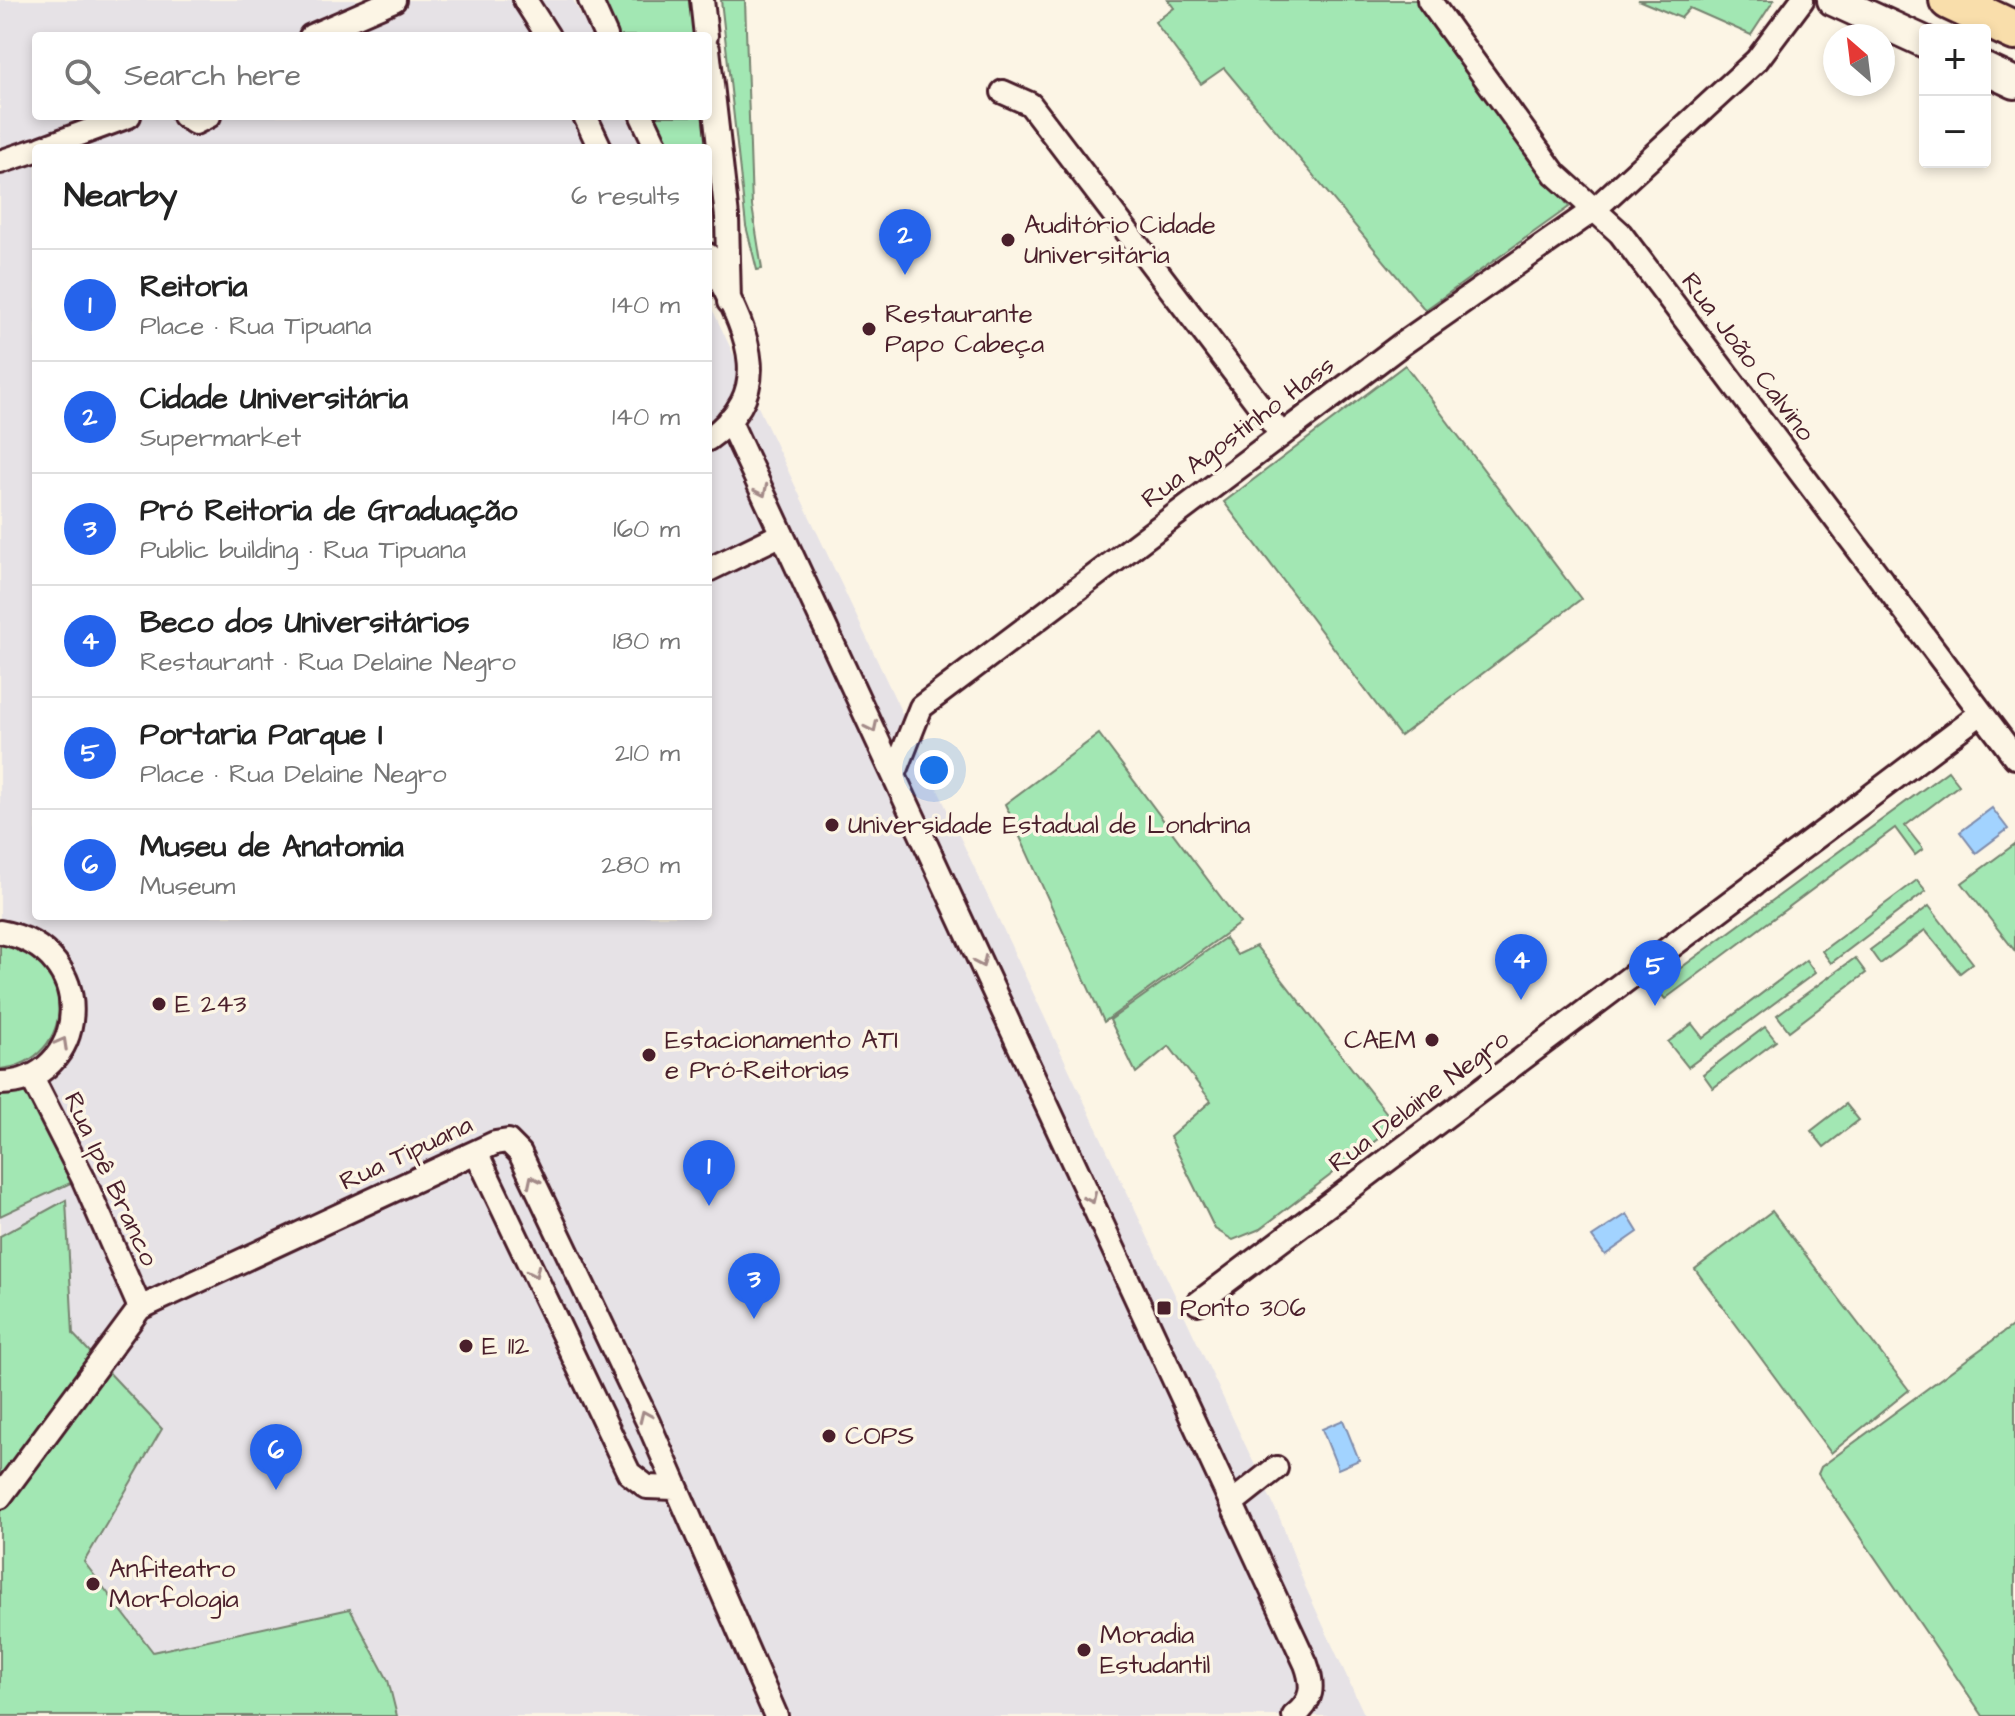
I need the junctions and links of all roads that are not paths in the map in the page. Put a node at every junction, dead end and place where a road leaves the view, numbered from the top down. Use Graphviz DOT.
graph roads {
  1 [pos="394,0"];
  2 [pos="525,0"];
  3 [pos="590,0"];
  4 [pos="702,0"];
  5 [pos="1429,0"];
  6 [pos="1802,0"];
  7 [pos="1833,0"];
  8 [pos="1949,0"];
  9 [pos="2015,31"];
  10 [pos="320,32"];
  11 [pos="545,32"];
  12 [pos="604,32"];
  13 [pos="706,32"];
  14 [pos="1919,39"];
  15 [pos="1991,72"];
  16 [pos="2015,83"];
  17 [pos="712,84"];
  18 [pos="1003,92"];
  19 [pos="118,120"];
  20 [pos="587,120"];
  21 [pos="644,120"];
  22 [pos="53,144"];
  23 [pos="598,144"];
  24 [pos="655,144"];
  25 [pos="32,151"];
  26 [pos="0,162"];
  27 [pos="1595,209"];
  28 [pos="712,264"];
  29 [pos="729,302"];
  30 [pos="729,420"];
  31 [pos="1281,434"];
  32 [pos="712,435"];
  33 [pos="782,534"];
  34 [pos="712,568"];
  35 [pos="1981,713"];
  36 [pos="2015,757"];
  37 [pos="894,775"];
  38 [pos="0,932"];
  39 [pos="31,1076"];
  40 [pos="2,1084"];
  41 [pos="476,1152"];
  42 [pos="1198,1303"];
  43 [pos="140,1308"];
  44 [pos="1276,1468"];
  45 [pos="675,1488"];
  46 [pos="0,1497"];
  47 [pos="1233,1502"];
  48 [pos="776,1716"];
  49 [pos="1294,1716"];
  1 -- 10 [label="street"];
  2 -- 11 [label="street"];
  3 -- 12 [label="street"];
  4 -- 13 [label="street"];
  5 -- 27 [label="street, Rua João Calvino"];
  6 -- 27 [label="street, Rua Agostinho Hass"];
  7 -- 14 [label="street"];
  8 -- 9 [label="highway"];
  15 -- 16 [label="street"];
  17 -- 29 [label="street"];
  18 -- 31 [label="street"];
  19 -- 22 [label="street"];
  20 -- 23 [label="street"];
  21 -- 24 [label="street"];
  25 -- 26 [label="street"];
  27 -- 31 [label="street, Rua Agostinho Hass"];
  27 -- 35 [label="street, Rua João Calvino"];
  28 -- 29 [label="street"];
  29 -- 30 [label="street"];
  30 -- 32 [label="street"];
  30 -- 33 [label="street, one-way"];
  31 -- 37 [label="street, Rua Agostinho Hass"];
  33 -- 34 [label="street"];
  33 -- 37 [label="street, one-way"];
  35 -- 36 [label="street, Rua João Calvino"];
  35 -- 42 [label="street, Rua Delaine Negro"];
  37 -- 47 [label="street, one-way"];
  39 -- 38 [label="street, one-way"];
  39 -- 40 [label="street"];
  39 -- 43 [label="street, Rua Ipê Branco"];
  41 -- 43 [label="street, Rua Tipuana"];
  41 -- 45 [label="street, one-way"];
  45 -- 41 [label="street, Rua Tipuana, one-way"];
  43 -- 46 [label="street, Rua Tipuana"];
  44 -- 47 [label="street"];
  45 -- 48 [label="street, Rua Tipuana"];
  47 -- 49 [label="street"];
}
